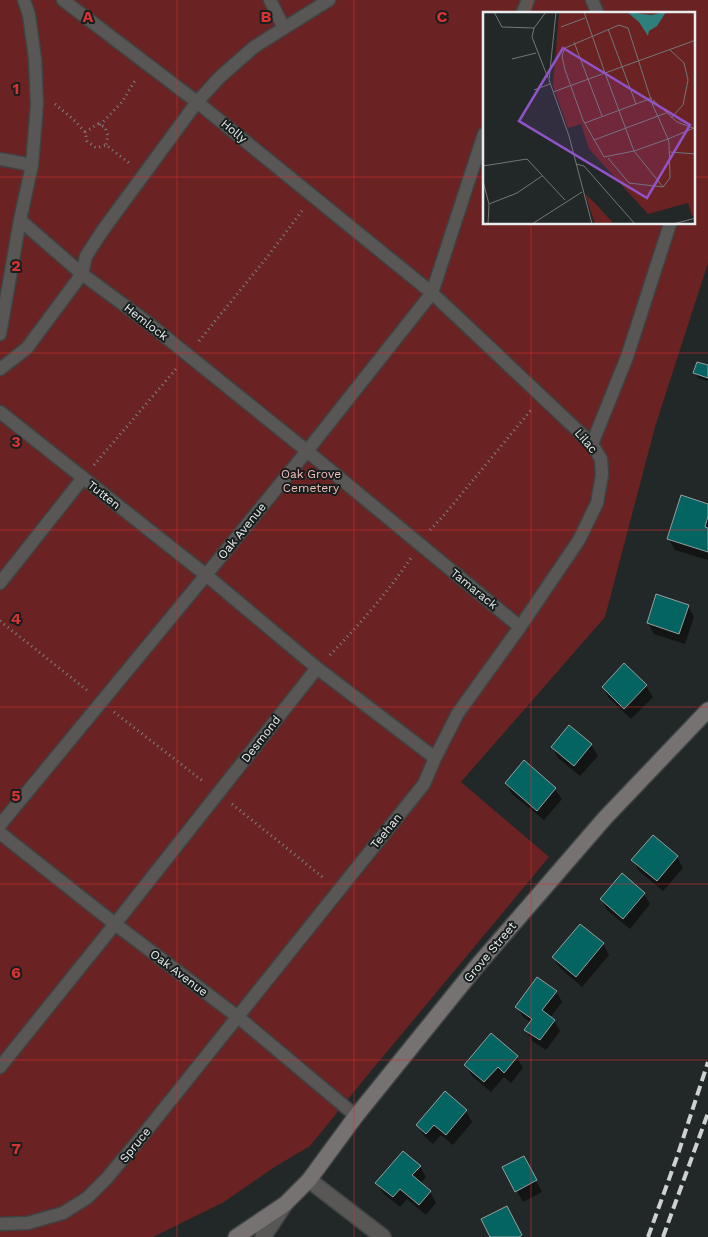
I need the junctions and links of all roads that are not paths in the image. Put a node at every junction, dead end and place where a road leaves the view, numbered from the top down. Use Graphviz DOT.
graph roads {
  1 [pos="24,0"];
  2 [pos="63,0"];
  3 [pos="270,0"];
  4 [pos="329,0"];
  5 [pos="528,0"];
  6 [pos="592,0"];
  7 [pos="523,12"];
  8 [pos="597,12"];
  9 [pos="284,28"];
  10 [pos="198,102"];
  11 [pos="483,137"];
  12 [pos="0,159"];
  13 [pos="32,165"];
  14 [pos="20,220"];
  15 [pos="670,225"];
  16 [pos="82,274"];
  17 [pos="432,293"];
  18 [pos="0,334"];
  19 [pos="0,369"];
  20 [pos="0,412"];
  21 [pos="592,444"];
  22 [pos="307,451"];
  23 [pos="83,478"];
  24 [pos="206,575"];
  25 [pos="0,583"];
  26 [pos="520,627"];
  27 [pos="317,668"];
  28 [pos="708,710"];
  29 [pos="435,758"];
  30 [pos="0,825"];
  31 [pos="0,833"];
  32 [pos="115,924"];
  33 [pos="238,1017"];
  34 [pos="0,1067"];
  35 [pos="356,1116"];
  36 [pos="309,1180"];
  37 [pos="285,1204"];
  38 [pos="0,1224"];
  39 [pos="236,1237"];
  40 [pos="263,1237"];
  41 [pos="382,1237"];
  1 -- 13 [label="lane"];
  2 -- 10 [label="lane, Holly"];
  3 -- 9 [label="lane"];
  4 -- 9 [label="lane"];
  5 -- 7 [label="lane"];
  6 -- 8 [label="lane"];
  9 -- 10 [label="lane"];
  10 -- 16 [label="lane"];
  10 -- 17 [label="lane, Holly"];
  11 -- 17 [label="lane, Oak Avenue"];
  12 -- 13 [label="lane"];
  13 -- 14 [label="lane"];
  14 -- 16 [label="lane, Hemlock"];
  14 -- 18 [label="lane"];
  15 -- 21 [label="lane"];
  16 -- 19 [label="lane"];
  16 -- 22 [label="lane, Hemlock"];
  17 -- 21 [label="lane, Lilac"];
  17 -- 22 [label="lane, Oak Avenue"];
  20 -- 23 [label="lane"];
  21 -- 26 [label="lane, Lilac"];
  22 -- 24 [label="lane, Oak Avenue"];
  22 -- 26 [label="lane, Tamarack"];
  23 -- 24 [label="lane, Tutten"];
  23 -- 25 [label="lane, Tutten"];
  24 -- 27 [label="lane"];
  24 -- 30 [label="lane, Oak Avenue"];
  26 -- 29 [label="lane"];
  27 -- 29 [label="lane"];
  27 -- 32 [label="lane, Desmond"];
  28 -- 35 [label="street, Grove Street"];
  29 -- 33 [label="lane, Teehan"];
  31 -- 32 [label="lane, Oak Avenue"];
  32 -- 33 [label="lane, Oak Avenue"];
  32 -- 34 [label="lane, Desmond"];
  33 -- 35 [label="lane, Oak Avenue"];
  33 -- 38 [label="lane, Spruce"];
  35 -- 36 [label="street, Grove Street"];
  36 -- 37 [label="street, Grove Street"];
  36 -- 41 [label="street"];
  37 -- 39 [label="street, Grove Street"];
  37 -- 40 [label="street, Grove Street"];
}
